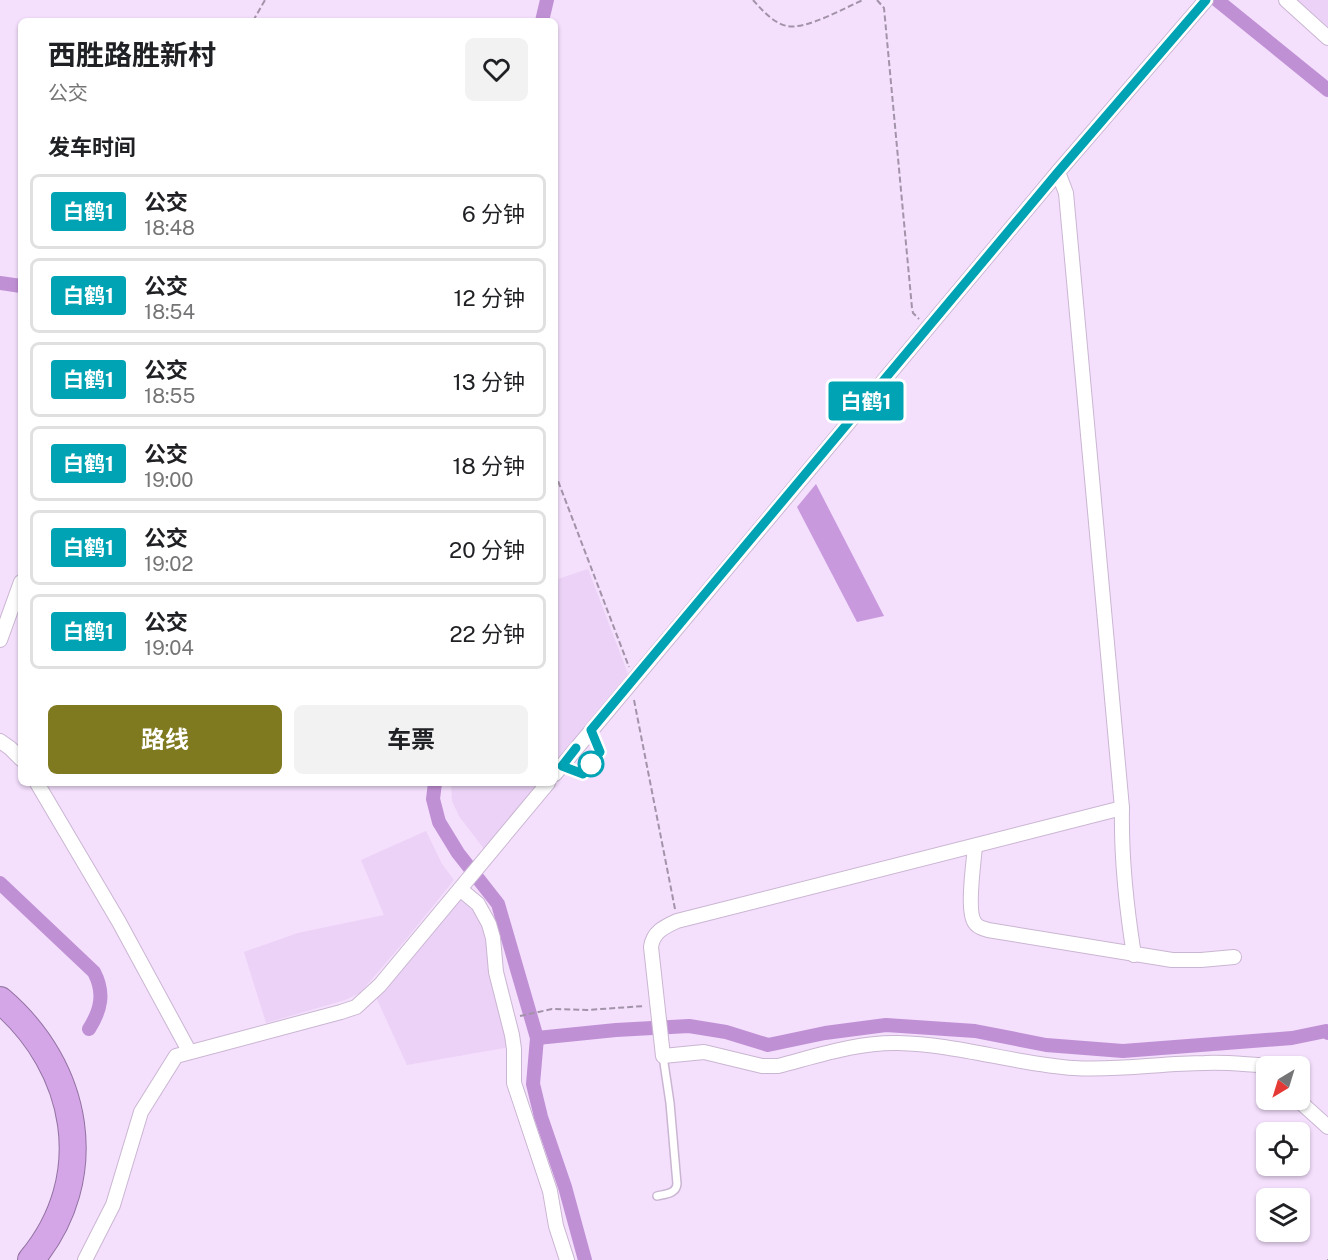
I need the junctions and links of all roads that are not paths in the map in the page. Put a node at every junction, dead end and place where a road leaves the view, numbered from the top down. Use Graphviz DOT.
graph roads {
  1 [pos="1206,0"];
  2 [pos="1286,0"];
  3 [pos="1328,38"];
  4 [pos="1058,172"];
  5 [pos="18,590"];
  6 [pos="0,640"];
  7 [pos="591,730"];
  8 [pos="0,741"];
  9 [pos="18,756"];
  10 [pos="558,770"];
  11 [pos="39,786"];
  12 [pos="546,786"];
  13 [pos="1122,807"];
  14 [pos="975,846"];
  15 [pos="462,887"];
  16 [pos="1134,955"];
  17 [pos="1234,957"];
  18 [pos="0,1000"];
  19 [pos="0,1013"];
  20 [pos="32,1040"];
  21 [pos="189,1051"];
  22 [pos="662,1052"];
  23 [pos="1256,1065"];
  24 [pos="59,1092"];
  25 [pos="1309,1110"];
  26 [pos="1328,1127"];
  27 [pos="657,1196"];
  28 [pos="15,1260"];
  29 [pos="31,1260"];
  30 [pos="85,1260"];
  31 [pos="567,1260"];
  1 -- 4 [label="street"];
  2 -- 3 [label="street"];
  4 -- 7 [label="street"];
  4 -- 13 [label="street"];
  5 -- 6 [label="street"];
  7 -- 10 [label="street"];
  7 -- 10 [label="lane"];
  8 -- 9 [label="street"];
  11 -- 21 [label="street"];
  12 -- 15 [label="street"];
  13 -- 14 [label="street"];
  13 -- 16 [label="street"];
  14 -- 16 [label="street"];
  14 -- 22 [label="street"];
  15 -- 21 [label="street"];
  15 -- 31 [label="street"];
  16 -- 17 [label="street"];
  18 -- 20 [label="highway"];
  19 -- 20 [label="highway"];
  20 -- 24 [label="highway"];
  21 -- 30 [label="street"];
  22 -- 23 [label="street"];
  22 -- 27 [label="lane"];
  24 -- 28 [label="highway"];
  24 -- 29 [label="highway"];
  25 -- 26 [label="street"];
}
